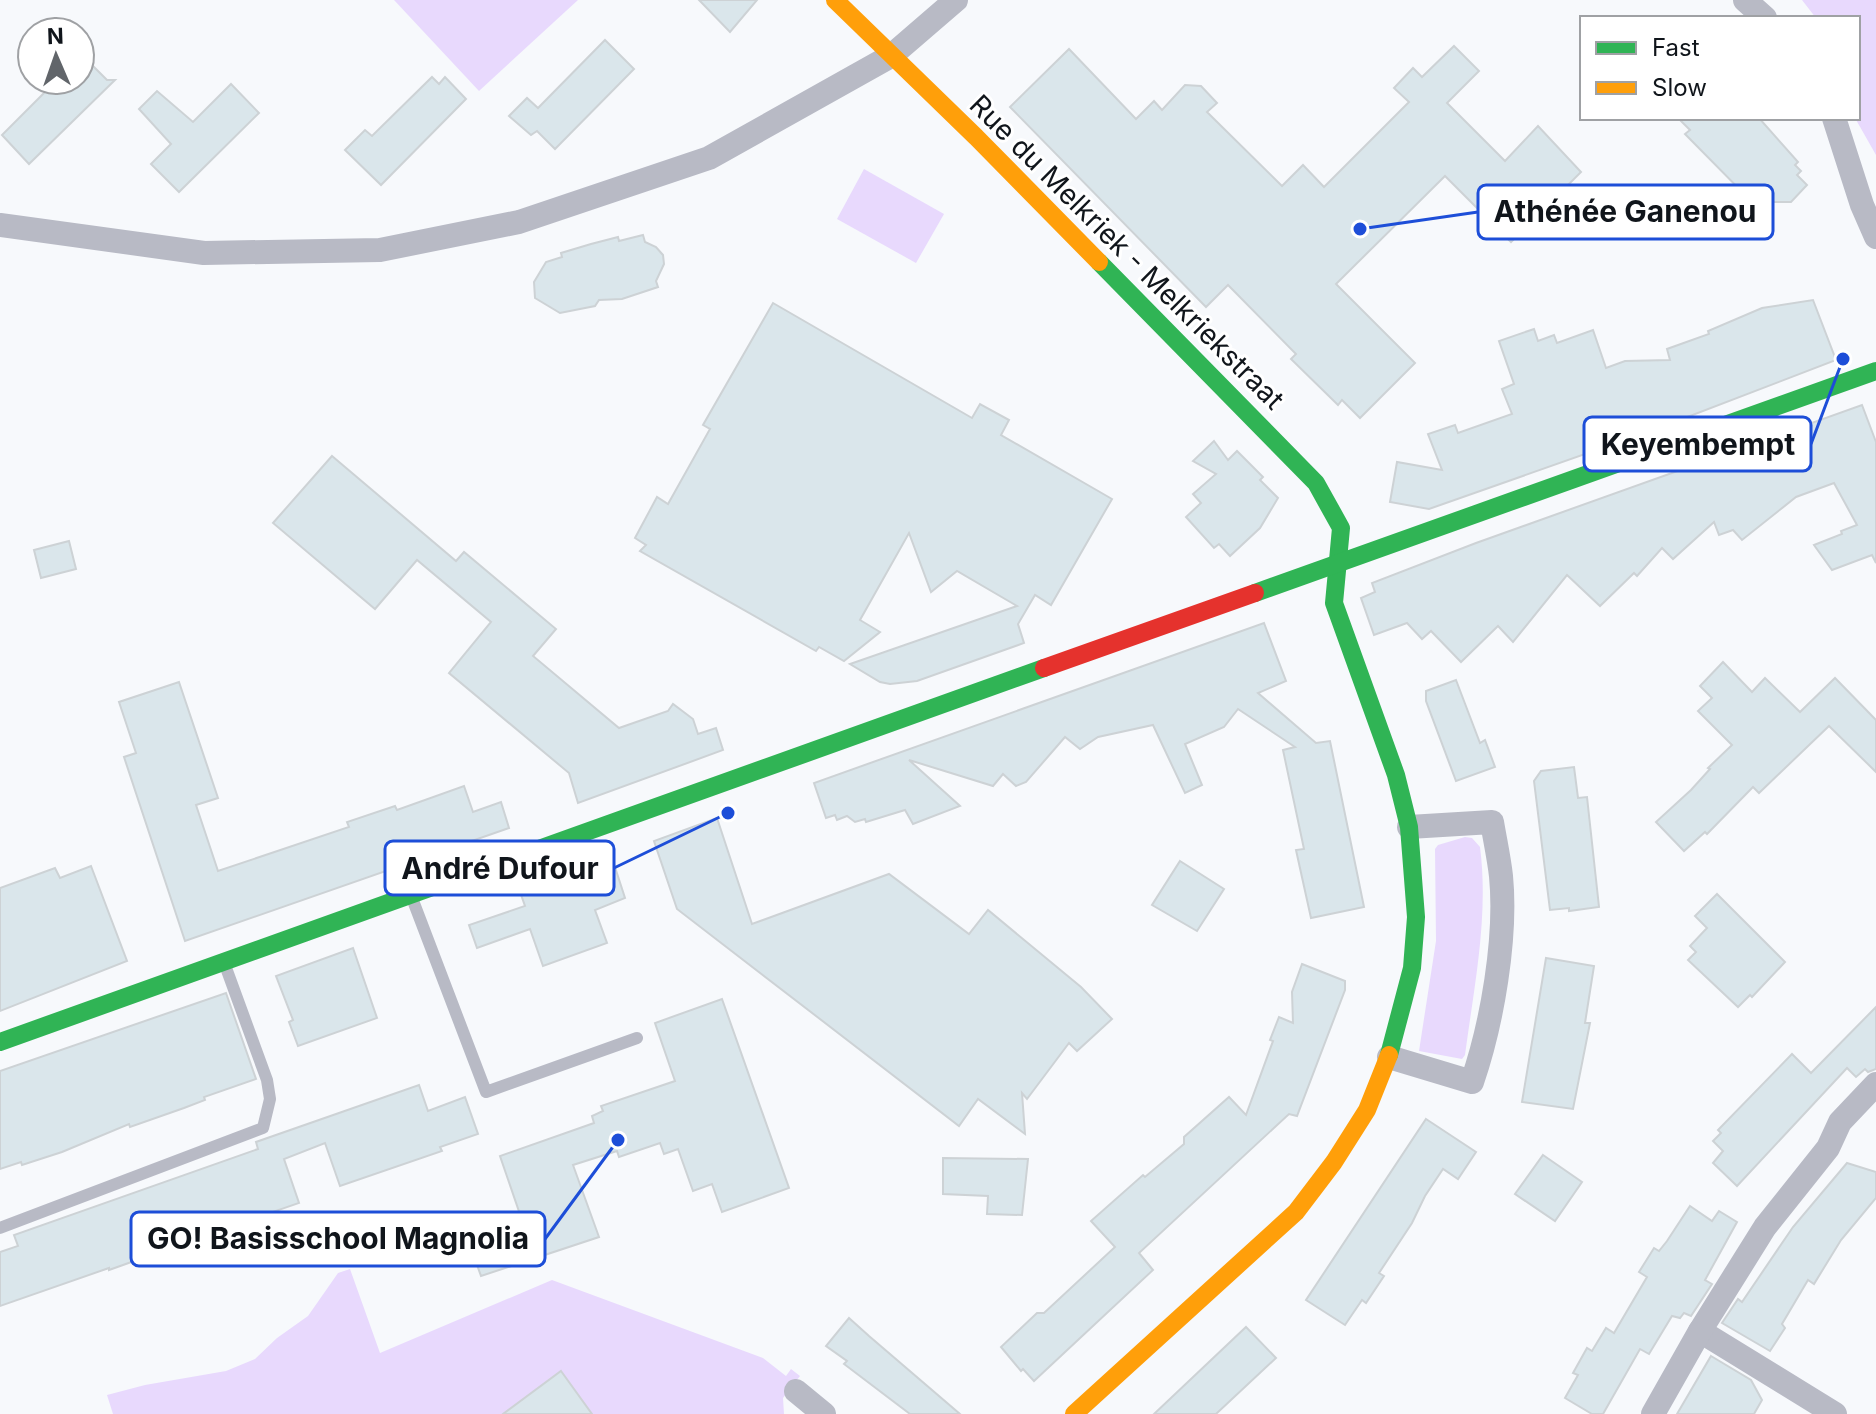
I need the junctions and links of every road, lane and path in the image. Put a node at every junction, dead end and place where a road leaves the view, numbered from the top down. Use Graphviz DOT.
graph roads {
  1 [pos="835,0"];
  2 [pos="956,0"];
  3 [pos="1745,0"];
  4 [pos="1763,16"];
  5 [pos="891,56"];
  6 [pos="1835,120"];
  7 [pos="0,225"];
  8 [pos="1876,237"];
  9 [pos="1876,371"];
  10 [pos="1337,564"];
  11 [pos="1409,827"];
  12 [pos="411,895"];
  13 [pos="223,962"];
  14 [pos="637,1038"];
  15 [pos="0,1042"];
  16 [pos="1389,1057"];
  17 [pos="1876,1084"];
  18 [pos="0,1228"];
  19 [pos="1700,1331"];
  20 [pos="796,1391"];
  21 [pos="824,1414"];
  22 [pos="1074,1414"];
  23 [pos="1653,1414"];
  24 [pos="1835,1414"];
  1 -- 5 [label="main road, Rue du Melkriek - Melkriekstraat"];
  2 -- 5 [label="street"];
  3 -- 4 [label="street"];
  5 -- 7 [label="street"];
  5 -- 10 [label="main road, Rue du Melkriek - Melkriekstraat"];
  6 -- 8 [label="street"];
  9 -- 10 [label="main road"];
  10 -- 11 [label="main road, Rue du Melkriek - Melkriekstraat"];
  10 -- 12 [label="main road"];
  11 -- 16 [label="main road, Rue du Melkriek - Melkriekstraat"];
  11 -- 16 [label="street"];
  12 -- 13 [label="main road"];
  12 -- 14 [label="lane"];
  13 -- 15 [label="main road"];
  13 -- 18 [label="lane"];
  16 -- 22 [label="main road, Rue du Melkriek - Melkriekstraat"];
  17 -- 19 [label="street"];
  19 -- 23 [label="street"];
  19 -- 24 [label="street"];
  20 -- 21 [label="street"];
}
